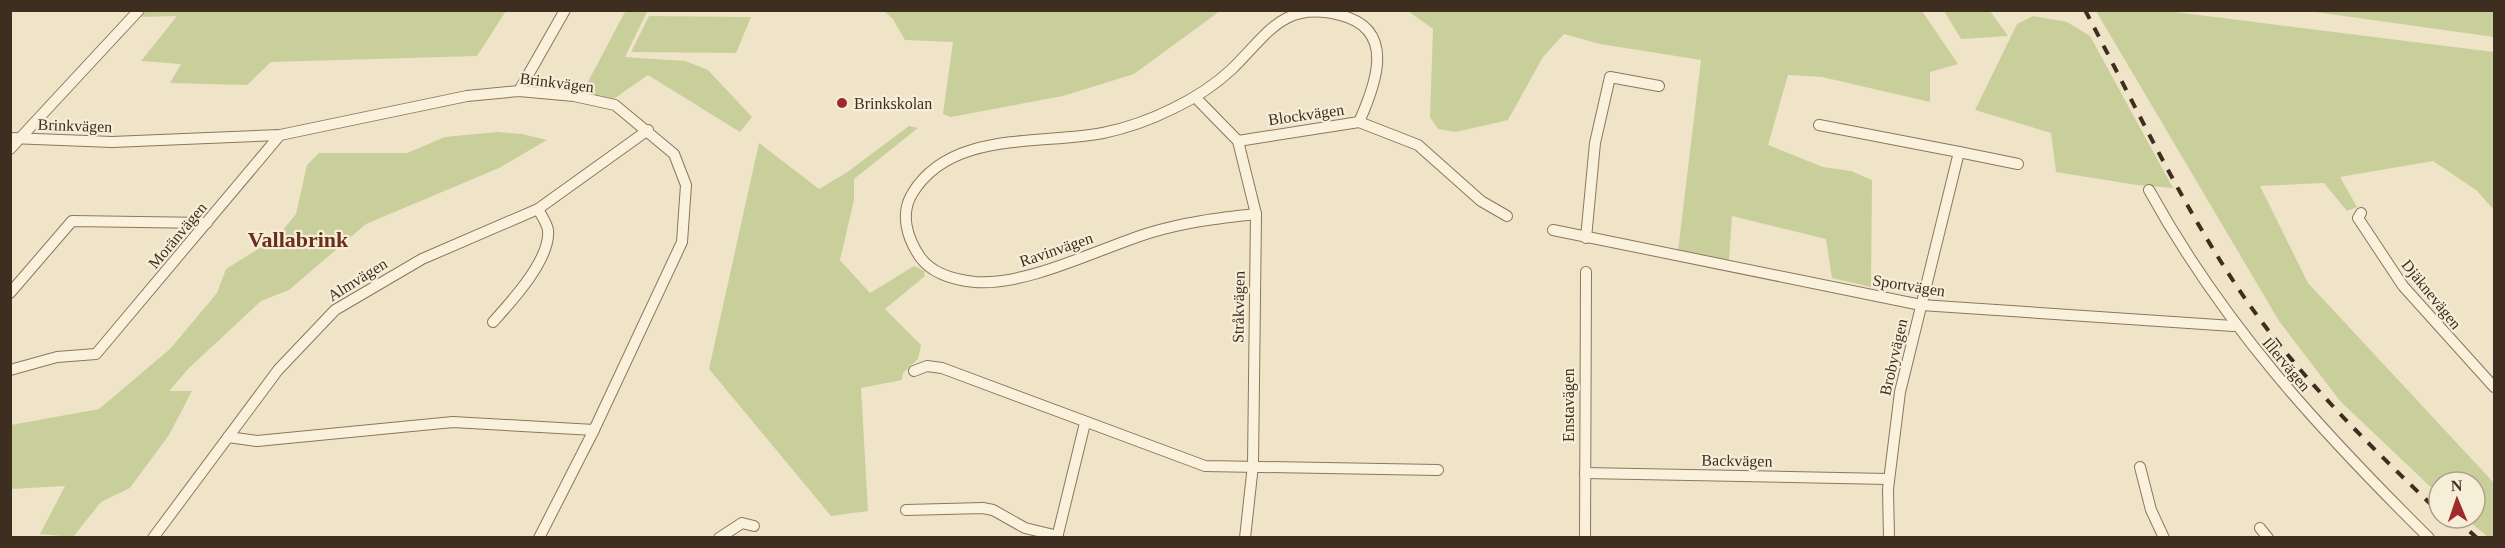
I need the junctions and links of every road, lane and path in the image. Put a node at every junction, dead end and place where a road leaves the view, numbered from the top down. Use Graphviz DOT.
graph roads {
  1 [pos="139,10"];
  2 [pos="565,10"];
  3 [pos="1659,86"];
  4 [pos="519,91"];
  5 [pos="1195,97"];
  6 [pos="1359,122"];
  7 [pos="1819,124"];
  8 [pos="648,130"];
  9 [pos="279,135"];
  10 [pos="16,138"];
  11 [pos="1238,141"];
  12 [pos="10,149"];
  13 [pos="1959,152"];
  14 [pos="2018,165"];
  15 [pos="2150,190"];
  16 [pos="537,209"];
  17 [pos="2361,213"];
  18 [pos="1256,214"];
  19 [pos="1507,216"];
  20 [pos="207,223"];
  21 [pos="1552,230"];
  22 [pos="1586,238"];
  23 [pos="1586,272"];
  24 [pos="10,293"];
  25 [pos="1921,305"];
  26 [pos="493,322"];
  27 [pos="2233,326"];
  28 [pos="10,370"];
  29 [pos="914,371"];
  30 [pos="2494,387"];
  31 [pos="1085,423"];
  32 [pos="594,430"];
  33 [pos="228,437"];
  34 [pos="1253,465"];
  35 [pos="2140,467"];
  36 [pos="1437,470"];
  37 [pos="1585,473"];
  38 [pos="1888,479"];
  39 [pos="906,510"];
  40 [pos="754,526"];
  41 [pos="153,537"];
  42 [pos="539,537"];
  43 [pos="719,537"];
  44 [pos="1058,537"];
  45 [pos="1245,537"];
  46 [pos="1585,537"];
  47 [pos="1889,537"];
  48 [pos="2164,537"];
  49 [pos="2428,537"];
  1 -- 10 [label="street"];
  2 -- 4 [label="street"];
  3 -- 22 [label="street"];
  4 -- 8 [label="street, Brinkvägen"];
  4 -- 9 [label="street, Brinkvägen"];
  5 -- 6 [label="street, Blockvägen"];
  5 -- 11 [label="street"];
  5 -- 18 [label="street, Ravinvägen"];
  6 -- 11 [label="street, Blockvägen"];
  6 -- 19 [label="street"];
  7 -- 13 [label="street"];
  8 -- 16 [label="street, Almvägen"];
  8 -- 32 [label="street, Brinkvägen"];
  9 -- 10 [label="street, Brinkvägen"];
  9 -- 20 [label="street, Moränvägen"];
  10 -- 12 [label="street"];
  11 -- 18 [label="street, Stråkvägen"];
  13 -- 14 [label="street"];
  13 -- 25 [label="street, Brobyvägen"];
  15 -- 27 [label="street, Illervägen"];
  16 -- 26 [label="street"];
  16 -- 33 [label="street, Almvägen"];
  17 -- 30 [label="street, Djäknevägen"];
  18 -- 34 [label="street, Stråkvägen"];
  20 -- 24 [label="street"];
  20 -- 28 [label="street, Moränvägen"];
  21 -- 22 [label="street, Sportvägen"];
  22 -- 25 [label="street, Sportvägen"];
  23 -- 37 [label="street, Enstavägen"];
  25 -- 27 [label="street, Sportvägen"];
  25 -- 38 [label="street, Brobyvägen"];
  27 -- 49 [label="street, Illervägen"];
  29 -- 31 [label="street"];
  31 -- 34 [label="street"];
  31 -- 44 [label="street"];
  32 -- 33 [label="street"];
  32 -- 42 [label="street, Brinkvägen"];
  33 -- 41 [label="street, Almvägen"];
  34 -- 36 [label="street"];
  34 -- 45 [label="street, Stråkvägen"];
  35 -- 48 [label="street"];
  37 -- 38 [label="street, Backvägen"];
  37 -- 46 [label="street, Enstavägen"];
  38 -- 47 [label="street, Brobyvägen"];
  39 -- 44 [label="street"];
  40 -- 43 [label="street"];
}
